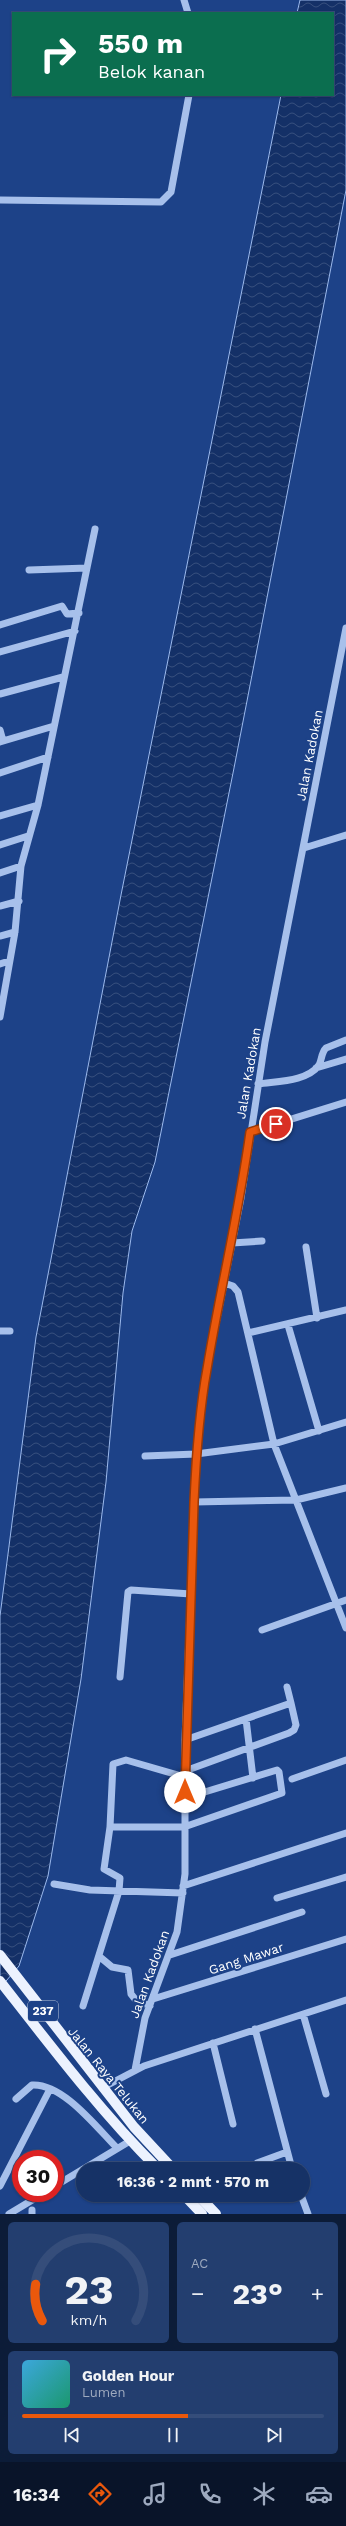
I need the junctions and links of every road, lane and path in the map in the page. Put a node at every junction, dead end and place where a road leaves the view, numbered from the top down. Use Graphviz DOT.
graph roads {
  1 [pos="184,0"];
  2 [pos="188,12"];
  3 [pos="189,96"];
  4 [pos="0,200"];
  5 [pos="95,529"];
  6 [pos="88,568"];
  7 [pos="29,570"];
  8 [pos="78,612"];
  9 [pos="0,625"];
  10 [pos="346,628"];
  11 [pos="75,631"];
  12 [pos="0,652"];
  13 [pos="63,677"];
  14 [pos="0,694"];
  15 [pos="54,726"];
  16 [pos="0,730"];
  17 [pos="1,741"];
  18 [pos="48,757"];
  19 [pos="0,773"];
  20 [pos="38,805"];
  21 [pos="0,816"];
  22 [pos="346,834"];
  23 [pos="28,836"];
  24 [pos="0,845"];
  25 [pos="304,848"];
  26 [pos="21,866"];
  27 [pos="0,873"];
  28 [pos="19,901"];
  29 [pos="0,906"];
  30 [pos="15,932"];
  31 [pos="0,936"];
  32 [pos="9,961"];
  33 [pos="0,964"];
  34 [pos="0,1017"];
  35 [pos="346,1040"];
  36 [pos="346,1059"];
  37 [pos="316,1068"];
  38 [pos="258,1084"];
  39 [pos="346,1102"];
  40 [pos="250,1132"];
  41 [pos="262,1241"];
  42 [pos="232,1243"];
  43 [pos="306,1247"];
  44 [pos="224,1283"];
  45 [pos="346,1310"];
  46 [pos="317,1318"];
  47 [pos="288,1325"];
  48 [pos="0,1331"];
  49 [pos="10,1331"];
  50 [pos="248,1334"];
  51 [pos="346,1422"];
  52 [pos="319,1431"];
  53 [pos="274,1444"];
  54 [pos="196,1454"];
  55 [pos="145,1456"];
  56 [pos="346,1488"];
  57 [pos="296,1500"];
  58 [pos="194,1502"];
  59 [pos="191,1594"];
  60 [pos="346,1600"];
  61 [pos="336,1604"];
  62 [pos="346,1628"];
  63 [pos="262,1630"];
  64 [pos="120,1677"];
  65 [pos="287,1687"];
  66 [pos="291,1703"];
  67 [pos="246,1719"];
  68 [pos="185,1740"];
  69 [pos="250,1747"];
  70 [pos="346,1760"];
  71 [pos="185,1774"];
  72 [pos="253,1778"];
  73 [pos="292,1779"];
  74 [pos="185,1798"];
  75 [pos="110,1827"];
  76 [pos="184,1827"];
  77 [pos="346,1833"];
  78 [pos="346,1877"];
  79 [pos="54,1884"];
  80 [pos="183,1890"];
  81 [pos="119,1891"];
  82 [pos="277,1898"];
  83 [pos="302,1912"];
  84 [pos="346,1939"];
  85 [pos="0,1955"];
  86 [pos="170,1955"];
  87 [pos="100,1958"];
  88 [pos="0,1981"];
  89 [pos="346,2000"];
  90 [pos="152,2002"];
  91 [pos="83,2006"];
  92 [pos="303,2014"];
  93 [pos="255,2029"];
  94 [pos="213,2043"];
  95 [pos="134,2070"];
  96 [pos="102,2088"];
  97 [pos="50,2090"];
  98 [pos="326,2094"];
  99 [pos="16,2099"];
  100 [pos="234,2124"];
  101 [pos="130,2141"];
  102 [pos="117,2148"];
  103 [pos="287,2152"];
  104 [pos="151,2162"];
  105 [pos="166,2162"];
  106 [pos="260,2162"];
  107 [pos="290,2162"];
  108 [pos="64,2180"];
  109 [pos="0,2186"];
  110 [pos="29,2202"];
  111 [pos="191,2202"];
  112 [pos="205,2202"];
  113 [pos="304,2202"];
  114 [pos="9,2214"];
  115 [pos="202,2214"];
  116 [pos="216,2214"];
  117 [pos="308,2214"];
  1 -- 2 [label="street"];
  3 -- 4 [label="street"];
  5 -- 6 [label="street"];
  6 -- 7 [label="street"];
  6 -- 8 [label="street"];
  8 -- 9 [label="street"];
  8 -- 11 [label="street"];
  10 -- 25 [label="street, Jalan Kadokan"];
  11 -- 12 [label="street"];
  11 -- 13 [label="street"];
  13 -- 14 [label="street"];
  13 -- 15 [label="street"];
  15 -- 17 [label="street"];
  15 -- 18 [label="street"];
  16 -- 17 [label="street"];
  18 -- 19 [label="street"];
  18 -- 20 [label="street"];
  20 -- 21 [label="street"];
  20 -- 23 [label="street"];
  22 -- 25 [label="street"];
  23 -- 24 [label="street"];
  23 -- 26 [label="street"];
  25 -- 38 [label="street, Jalan Kadokan"];
  26 -- 27 [label="street"];
  26 -- 28 [label="street"];
  28 -- 29 [label="street"];
  28 -- 30 [label="street"];
  30 -- 31 [label="street"];
  30 -- 32 [label="street"];
  32 -- 33 [label="street"];
  32 -- 34 [label="street"];
  35 -- 37 [label="street"];
  36 -- 37 [label="street"];
  37 -- 38 [label="street"];
  38 -- 40 [label="street, Jalan Kadokan"];
  39 -- 40 [label="street"];
  40 -- 42 [label="street, Jalan Kadokan"];
  41 -- 42 [label="street"];
  42 -- 44 [label="street, Jalan Kadokan"];
  43 -- 46 [label="street"];
  44 -- 50 [label="street"];
  44 -- 54 [label="street, Jalan Kadokan"];
  45 -- 46 [label="street"];
  46 -- 47 [label="street"];
  47 -- 50 [label="street"];
  47 -- 52 [label="street"];
  48 -- 49 [label="street"];
  50 -- 53 [label="street"];
  51 -- 52 [label="street"];
  52 -- 53 [label="street"];
  53 -- 54 [label="street"];
  53 -- 57 [label="street"];
  54 -- 55 [label="street"];
  54 -- 58 [label="street, Jalan Kadokan"];
  56 -- 57 [label="street"];
  57 -- 58 [label="street"];
  57 -- 61 [label="street"];
  58 -- 59 [label="street, Jalan Kadokan"];
  59 -- 64 [label="street"];
  59 -- 68 [label="street, Jalan Kadokan"];
  60 -- 61 [label="street"];
  61 -- 62 [label="street"];
  61 -- 63 [label="street"];
  65 -- 66 [label="street"];
  66 -- 67 [label="street"];
  66 -- 69 [label="street"];
  67 -- 68 [label="street"];
  67 -- 69 [label="street"];
  68 -- 71 [label="street, Jalan Kadokan"];
  69 -- 71 [label="street"];
  69 -- 72 [label="street"];
  70 -- 73 [label="street"];
  71 -- 74 [label="street, Jalan Kadokan"];
  71 -- 75 [label="street"];
  72 -- 74 [label="street"];
  72 -- 76 [label="street"];
  74 -- 76 [label="street, Jalan Kadokan"];
  75 -- 76 [label="street"];
  75 -- 81 [label="street"];
  76 -- 80 [label="street, Jalan Kadokan"];
  77 -- 80 [label="street"];
  78 -- 82 [label="street"];
  79 -- 81 [label="street"];
  80 -- 81 [label="street"];
  80 -- 86 [label="street, Jalan Kadokan"];
  81 -- 87 [label="street"];
  83 -- 86 [label="street"];
  84 -- 90 [label="street, Gang Mawar"];
  85 -- 96 [label="main road, Jalan Raya Telukan / 237"];
  86 -- 90 [label="street, Jalan Kadokan"];
  87 -- 90 [label="street"];
  87 -- 91 [label="street"];
  88 -- 101 [label="main road, Jalan Raya Telukan / 237"];
  89 -- 92 [label="street"];
  90 -- 95 [label="street, Jalan Kadokan"];
  92 -- 93 [label="street"];
  92 -- 98 [label="street"];
  93 -- 94 [label="street"];
  93 -- 103 [label="street"];
  94 -- 95 [label="street"];
  94 -- 100 [label="street"];
  95 -- 96 [label="street"];
  96 -- 105 [label="main road, Jalan Raya Telukan / 237"];
  97 -- 99 [label="street"];
  97 -- 102 [label="street"];
  97 -- 109 [label="street"];
  101 -- 102 [label="street"];
  101 -- 104 [label="main road, Jalan Raya Telukan / 237"];
  102 -- 108 [label="street"];
  103 -- 106 [label="street"];
  103 -- 107 [label="street"];
  110 -- 114 [label="street"];
  111 -- 115 [label="main road"];
  112 -- 116 [label="main road"];
  113 -- 117 [label="street"];
}
